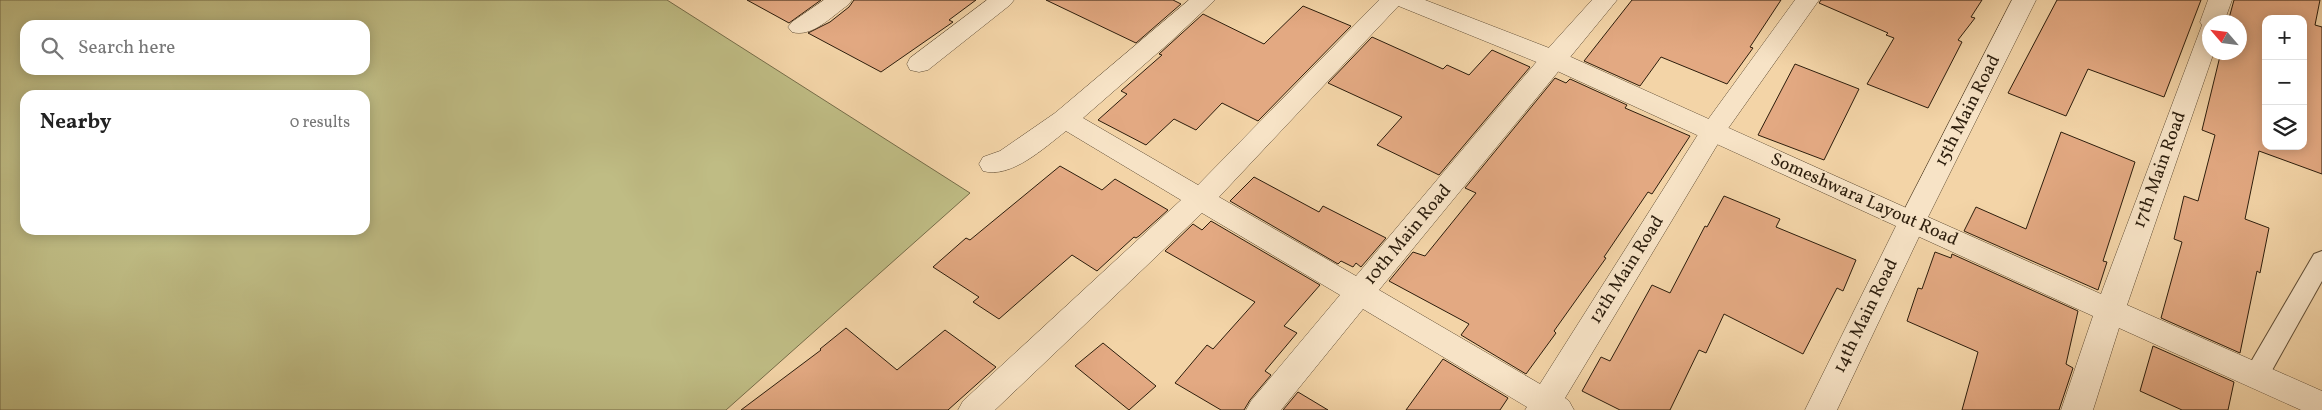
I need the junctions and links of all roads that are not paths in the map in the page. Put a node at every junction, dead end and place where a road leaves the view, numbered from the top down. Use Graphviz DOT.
graph roads {
  1 [pos="840,0"];
  2 [pos="1002,0"];
  3 [pos="1203,0"];
  4 [pos="1392,0"];
  5 [pos="1404,0"];
  6 [pos="1605,0"];
  7 [pos="1807,0"];
  8 [pos="2024,0"];
  9 [pos="2220,0"];
  10 [pos="2215,15"];
  11 [pos="800,27"];
  12 [pos="2202,52"];
  13 [pos="1553,59"];
  14 [pos="919,64"];
  15 [pos="1065,119"];
  16 [pos="1713,131"];
  17 [pos="992,164"];
  18 [pos="1200,199"];
  19 [pos="1912,222"];
  20 [pos="2322,260"];
  21 [pos="1359,293"];
  22 [pos="2110,310"];
  23 [pos="2257,374"];
  24 [pos="2322,405"];
  25 [pos="1548,408"];
  26 [pos="974,410"];
  27 [pos="1262,410"];
  28 [pos="1821,410"];
  29 [pos="2077,410"];
  1 -- 11 [label="street"];
  2 -- 14 [label="street"];
  3 -- 15 [label="street"];
  4 -- 18 [label="street"];
  5 -- 13 [label="street, Someshwara Layout Road"];
  6 -- 13 [label="street, 10th Main Road"];
  7 -- 16 [label="street, 12th Main Road"];
  8 -- 19 [label="street, 15th Main Road"];
  9 -- 10 [label="street"];
  12 -- 22 [label="street, 17th Main Road"];
  13 -- 16 [label="street, Someshwara Layout Road"];
  13 -- 21 [label="street, 10th Main Road"];
  15 -- 17 [label="street"];
  15 -- 18 [label="street"];
  16 -- 19 [label="street, Someshwara Layout Road"];
  16 -- 25 [label="street, 12th Main Road"];
  18 -- 21 [label="street"];
  18 -- 26 [label="street"];
  19 -- 22 [label="street, Someshwara Layout Road"];
  19 -- 28 [label="street, 14th Main Road"];
  20 -- 23 [label="lane"];
  21 -- 25 [label="street"];
  21 -- 27 [label="street, 10th Main Road"];
  22 -- 23 [label="street, Someshwara Layout Road"];
  22 -- 29 [label="street, 17th Main Road"];
  23 -- 24 [label="street, Someshwara Layout Road"];
}
